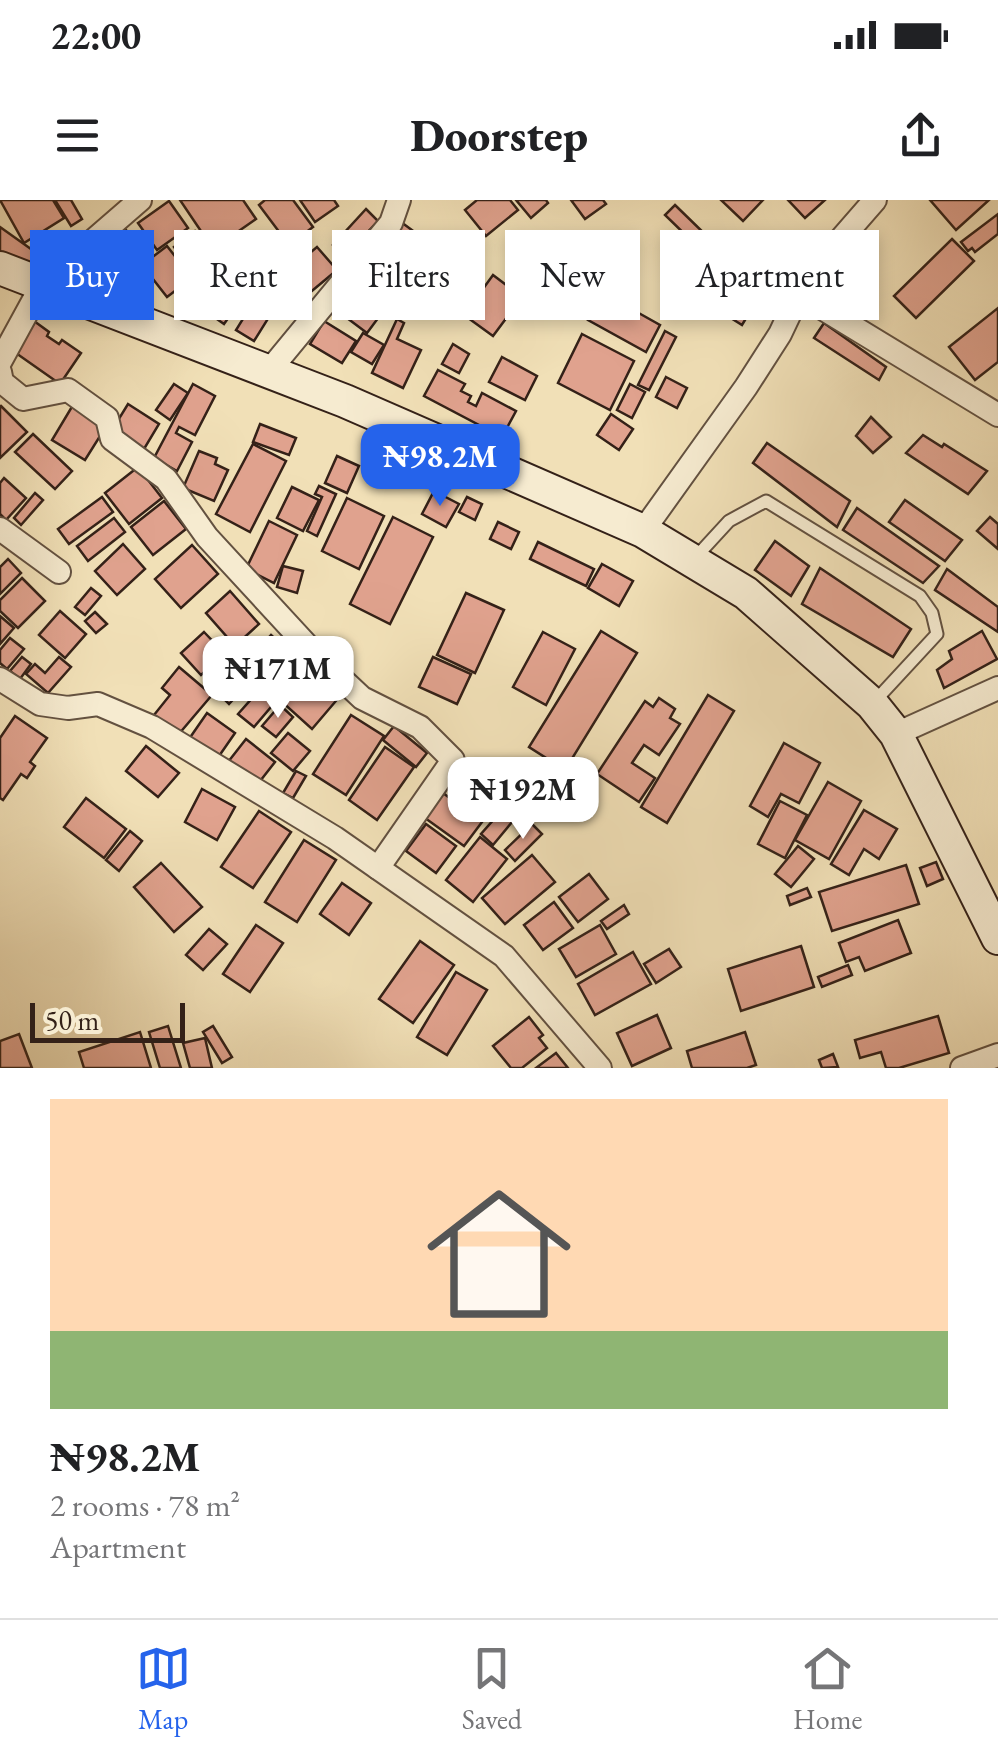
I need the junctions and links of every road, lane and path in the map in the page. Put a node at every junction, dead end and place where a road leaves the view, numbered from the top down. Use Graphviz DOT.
graph roads {
  1 [pos="140,200"];
  2 [pos="399,200"];
  3 [pos="875,200"];
  4 [pos="105,230"];
  5 [pos="851,230"];
  6 [pos="0,268"];
  7 [pos="30,280"];
  8 [pos="30,307"];
  9 [pos="134,320"];
  10 [pos="787,320"];
  11 [pos="842,320"];
  12 [pos="0,362"];
  13 [pos="269,371"];
  14 [pos="0,372"];
  15 [pos="998,415"];
  16 [pos="0,528"];
  17 [pos="643,530"];
  18 [pos="692,561"];
  19 [pos="59,572"];
  20 [pos="0,679"];
  21 [pos="998,688"];
  22 [pos="872,704"];
  23 [pos="896,734"];
  24 [pos="378,868"];
  25 [pos="998,938"];
  26 [pos="998,1055"];
  27 [pos="600,1068"];
  28 [pos="962,1068"];
  1 -- 4 [label="street"];
  2 -- 13 [label="street"];
  3 -- 5 [label="street"];
  6 -- 7 [label="main road"];
  8 -- 12 [label="street"];
  9 -- 13 [label="main road"];
  10 -- 17 [label="street"];
  11 -- 15 [label="street"];
  13 -- 17 [label="main road"];
  14 -- 24 [label="street"];
  16 -- 19 [label="street"];
  17 -- 18 [label="main road"];
  18 -- 22 [label="main road"];
  18 -- 22 [label="lane"];
  20 -- 24 [label="street"];
  21 -- 23 [label="street"];
  22 -- 23 [label="main road"];
  23 -- 25 [label="main road"];
  24 -- 27 [label="street"];
  26 -- 28 [label="street"];
}
